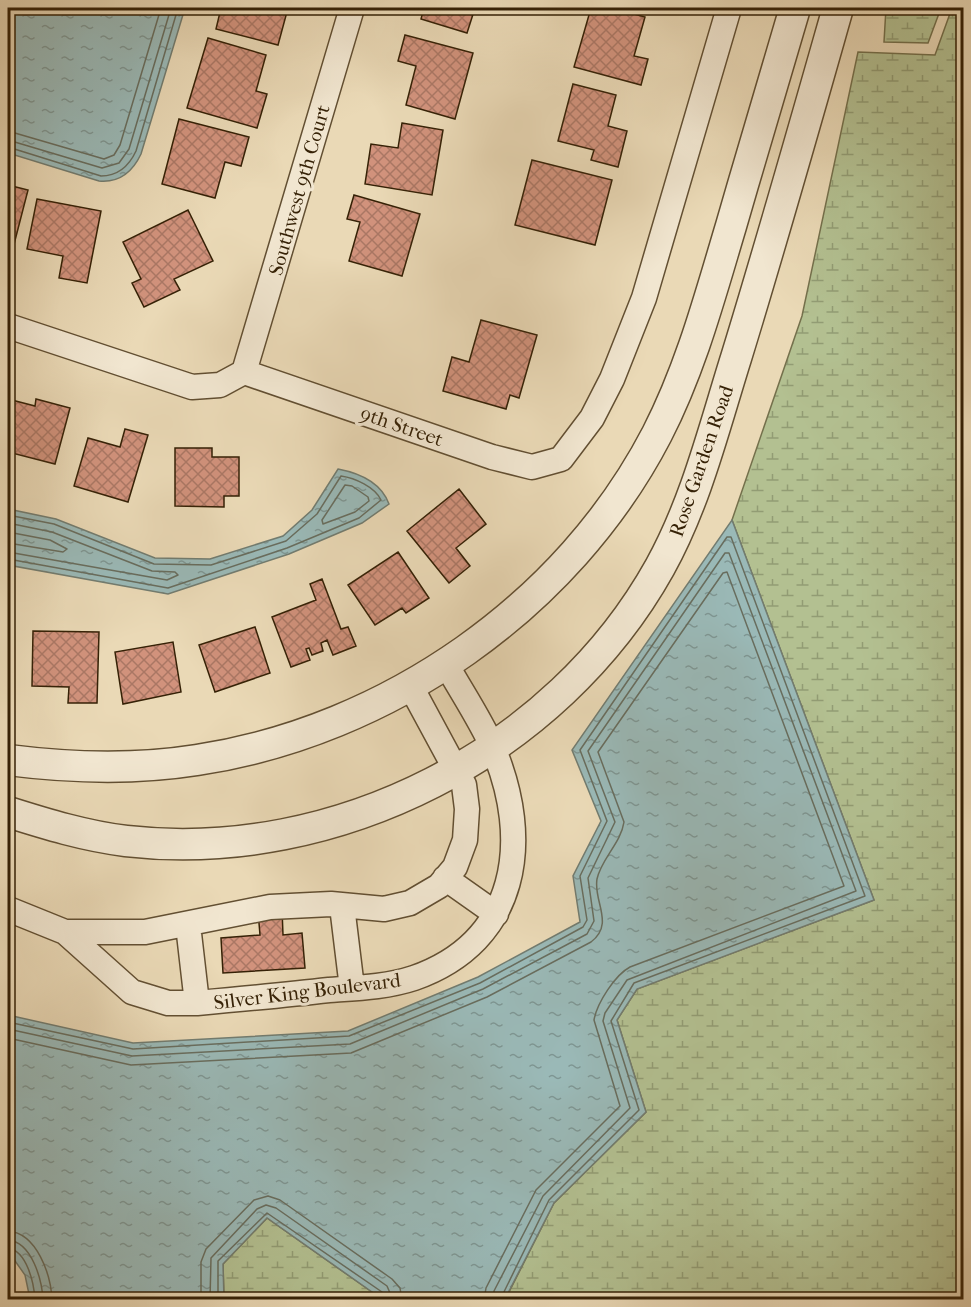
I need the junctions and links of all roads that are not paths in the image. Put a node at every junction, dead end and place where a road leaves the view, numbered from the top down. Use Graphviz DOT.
graph roads {
  1 [pos="352,8"];
  2 [pos="729,8"];
  3 [pos="795,8"];
  4 [pos="838,8"];
  5 [pos="8,326"];
  6 [pos="244,372"];
  7 [pos="446,664"];
  8 [pos="410,686"];
  9 [pos="493,747"];
  10 [pos="8,760"];
  11 [pos="457,769"];
  12 [pos="8,812"];
  13 [pos="445,878"];
  14 [pos="342,906"];
  15 [pos="8,909"];
  16 [pos="496,914"];
  17 [pos="188,925"];
  18 [pos="65,932"];
  19 [pos="352,988"];
  20 [pos="197,1003"];
  1 -- 6 [label="street, Southwest 9th Court"];
  2 -- 6 [label="street, 9th Street"];
  3 -- 7 [label="street"];
  4 -- 9 [label="street, Rose Garden Road"];
  5 -- 6 [label="street"];
  7 -- 8 [label="street"];
  7 -- 9 [label="street, Silver King Boulevard"];
  8 -- 10 [label="street"];
  8 -- 11 [label="street, Silver King Boulevard"];
  9 -- 11 [label="street, Rose Garden Road"];
  9 -- 16 [label="street, Silver King Boulevard"];
  11 -- 12 [label="street, Rose Garden Road"];
  11 -- 13 [label="street, Silver King Boulevard"];
  13 -- 14 [label="street, Silver King Boulevard"];
  13 -- 16 [label="street"];
  14 -- 17 [label="street, Silver King Boulevard"];
  14 -- 19 [label="street"];
  15 -- 18 [label="street, Silver King Boulevard"];
  16 -- 19 [label="street, Silver King Boulevard"];
  17 -- 18 [label="street, Silver King Boulevard"];
  17 -- 20 [label="street"];
  18 -- 20 [label="street, Silver King Boulevard"];
  19 -- 20 [label="street, Silver King Boulevard"];
}
